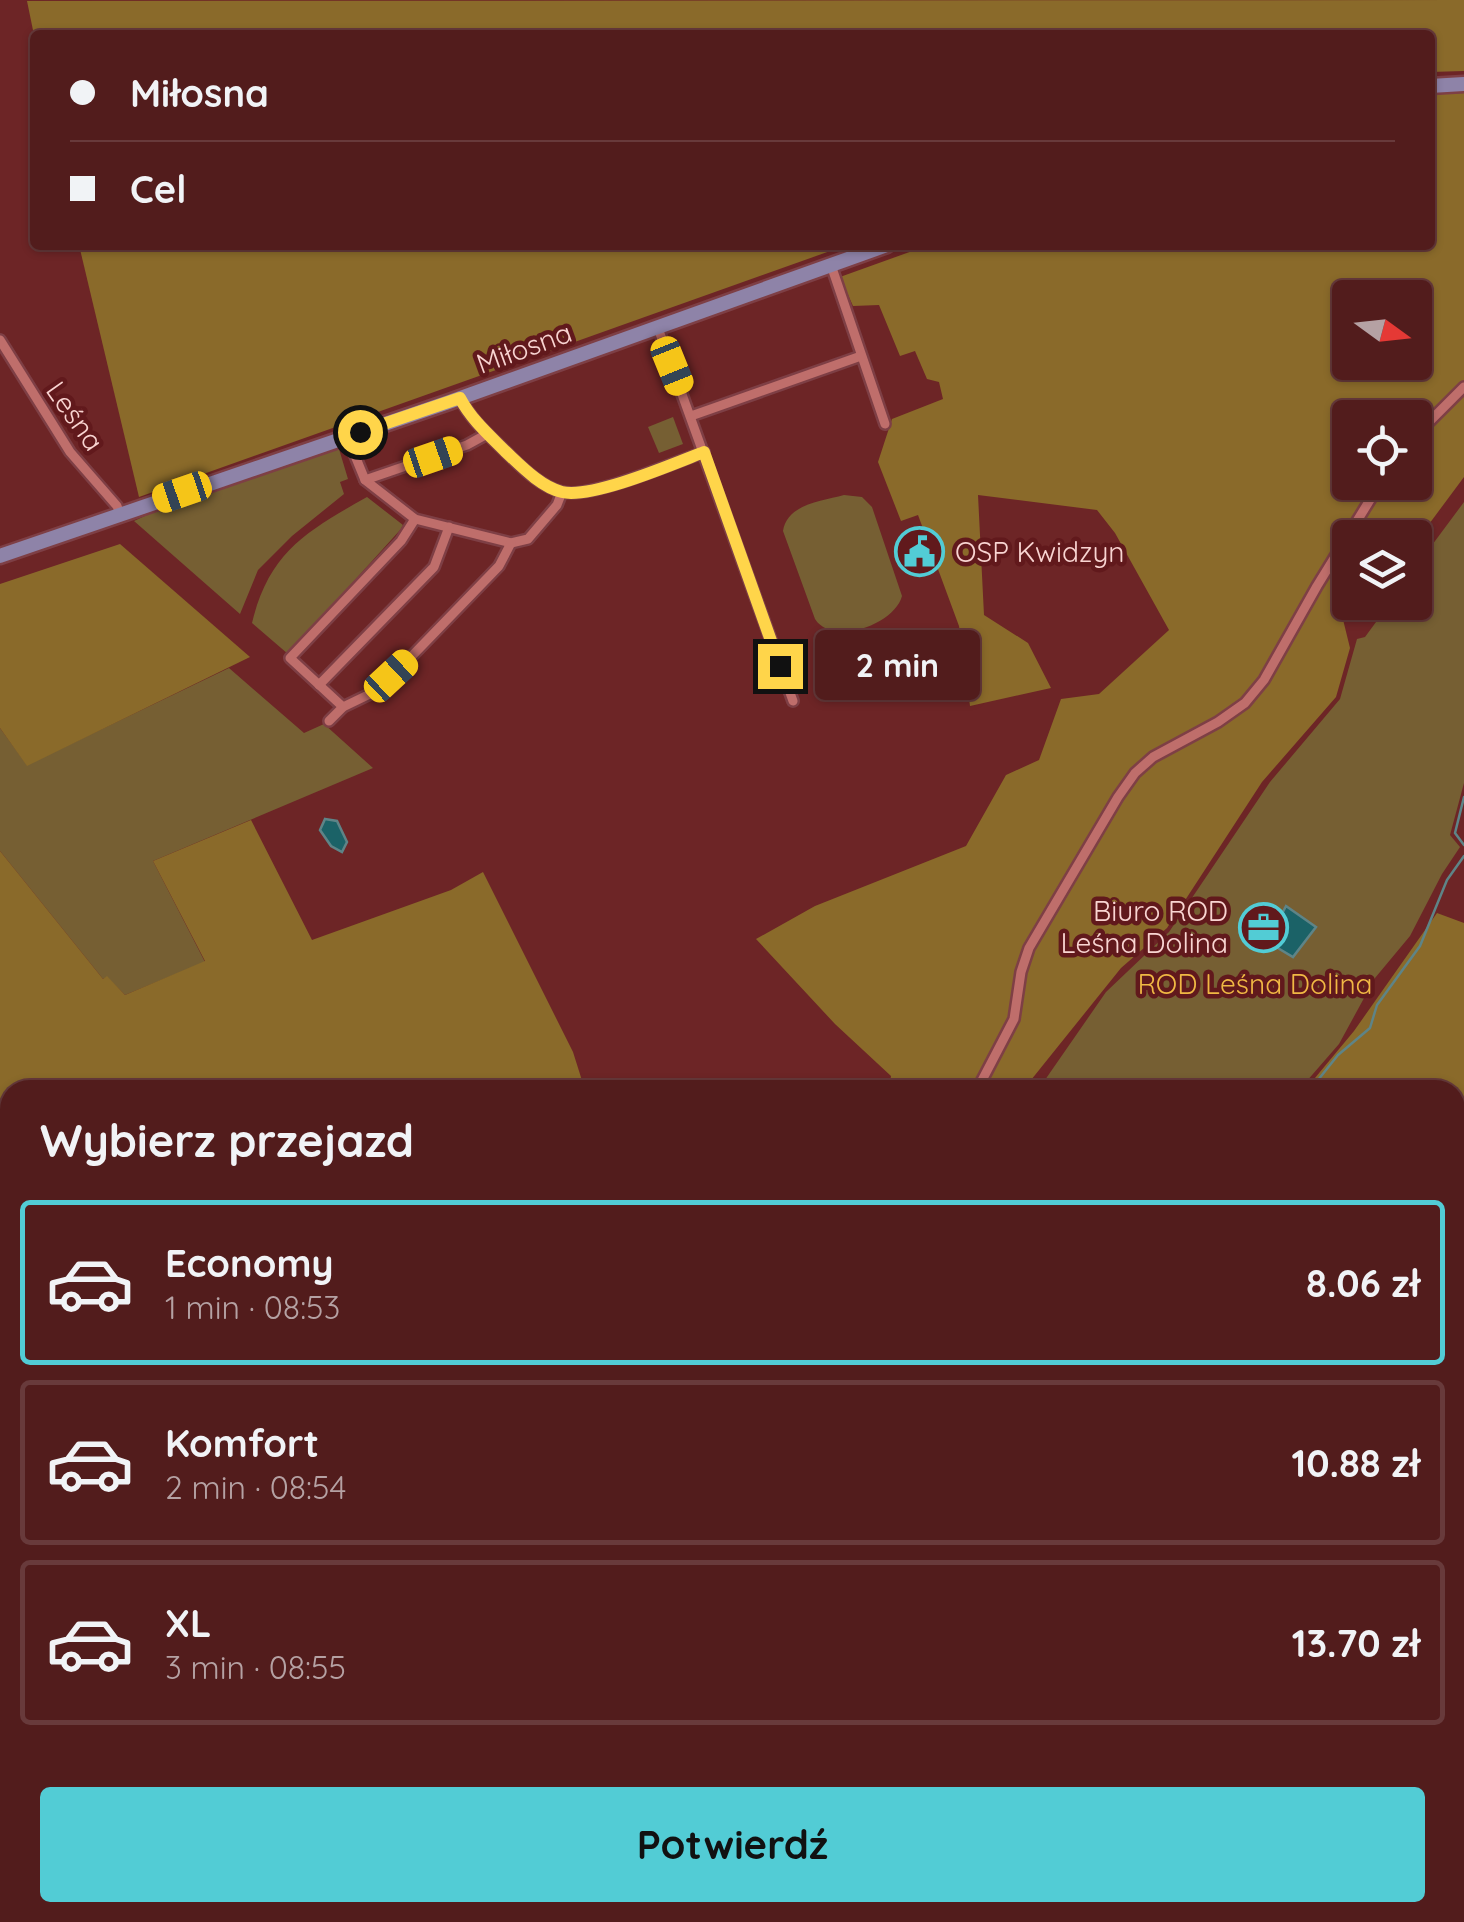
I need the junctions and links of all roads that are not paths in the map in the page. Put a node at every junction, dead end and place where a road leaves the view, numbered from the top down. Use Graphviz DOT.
graph roads {
  1 [pos="1464,84"];
  2 [pos="1435,86"];
  3 [pos="873,250"];
  4 [pos="830,265"];
  5 [pos="658,328"];
  6 [pos="0,340"];
  7 [pos="861,356"];
  8 [pos="1464,388"];
  9 [pos="460,398"];
  10 [pos="691,416"];
  11 [pos="1432,419"];
  12 [pos="886,424"];
  13 [pos="488,434"];
  14 [pos="347,436"];
  15 [pos="704,452"];
  16 [pos="365,480"];
  17 [pos="562,492"];
  18 [pos="1371,500"];
  19 [pos="113,516"];
  20 [pos="414,519"];
  21 [pos="449,528"];
  22 [pos="511,542"];
  23 [pos="0,556"];
  24 [pos="319,685"];
  25 [pos="794,701"];
  26 [pos="342,707"];
  27 [pos="329,721"];
  28 [pos="982,1080"];
  1 -- 2 [label="main road"];
  3 -- 4 [label="main road, Miłosna"];
  4 -- 5 [label="main road, Miłosna"];
  4 -- 7 [label="street"];
  5 -- 9 [label="main road, Miłosna"];
  5 -- 10 [label="street"];
  6 -- 19 [label="street, Leśna"];
  7 -- 10 [label="street"];
  7 -- 12 [label="street"];
  8 -- 11 [label="street"];
  9 -- 13 [label="street"];
  9 -- 14 [label="main road, Miłosna"];
  10 -- 15 [label="street"];
  13 -- 16 [label="street"];
  13 -- 17 [label="street"];
  14 -- 16 [label="street"];
  14 -- 19 [label="main road, Miłosna"];
  15 -- 17 [label="street"];
  15 -- 25 [label="street"];
  16 -- 20 [label="street"];
  17 -- 22 [label="street"];
  18 -- 28 [label="street"];
  19 -- 23 [label="main road, Miłosna"];
  20 -- 21 [label="street"];
  20 -- 24 [label="street"];
  21 -- 22 [label="street"];
  21 -- 24 [label="street"];
  22 -- 26 [label="street"];
  24 -- 26 [label="street"];
  26 -- 27 [label="street"];
}
